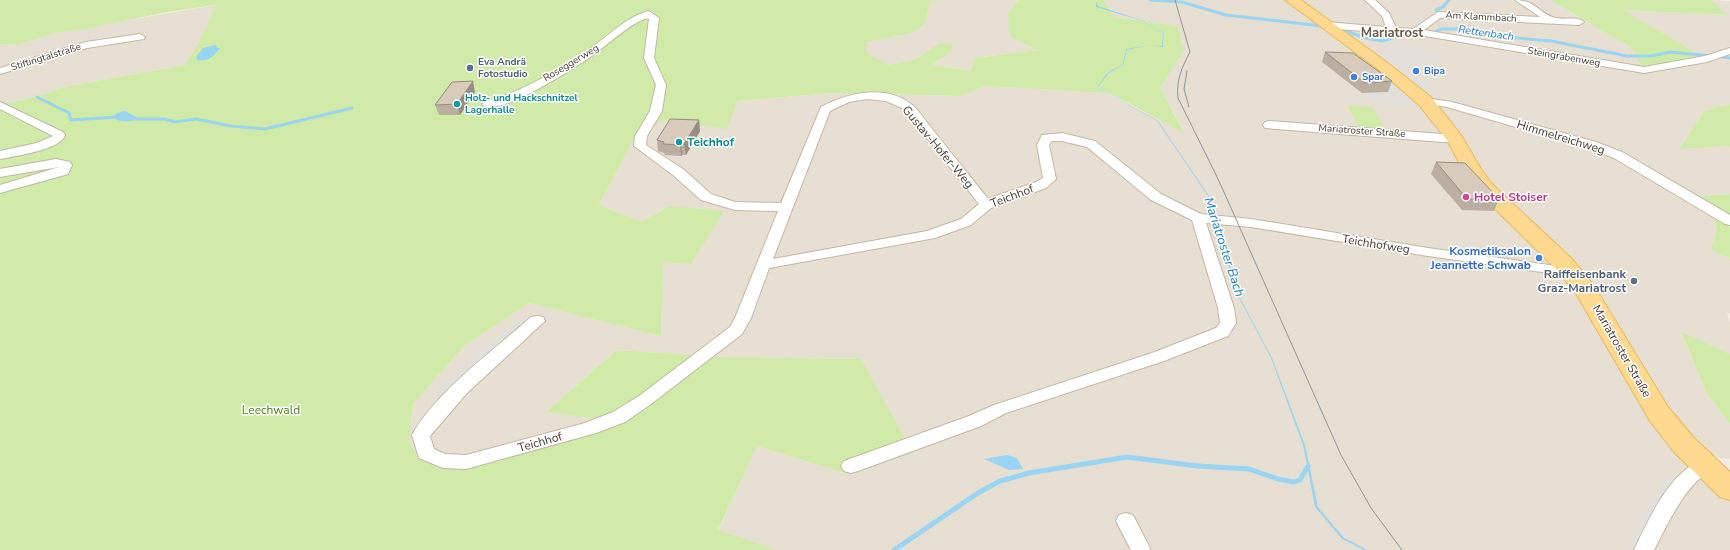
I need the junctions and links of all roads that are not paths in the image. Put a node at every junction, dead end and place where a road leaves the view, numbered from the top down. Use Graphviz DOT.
graph roads {
  1 [pos="1292,0"];
  2 [pos="1370,0"];
  3 [pos="1520,0"];
  4 [pos="1552,20"];
  5 [pos="1579,22"];
  6 [pos="1329,27"];
  7 [pos="1392,31"];
  8 [pos="1420,32"];
  9 [pos="140,37"];
  10 [pos="1730,51"];
  11 [pos="0,71"];
  12 [pos="1424,100"];
  13 [pos="488,104"];
  14 [pos="0,105"];
  15 [pos="1269,125"];
  16 [pos="1455,138"];
  17 [pos="0,156"];
  18 [pos="0,173"];
  19 [pos="0,189"];
  20 [pos="986,205"];
  21 [pos="786,208"];
  22 [pos="1203,218"];
  23 [pos="1730,220"];
  24 [pos="1227,221"];
  25 [pos="763,265"];
  26 [pos="1571,272"];
  27 [pos="537,321"];
  28 [pos="851,466"];
  29 [pos="1705,466"];
  30 [pos="1730,489"];
  31 [pos="1126,521"];
  32 [pos="1141,550"];
  33 [pos="1644,550"];
  1 -- 6 [label="main road, Mariatroster Straße"];
  2 -- 7 [label="street"];
  3 -- 4 [label="street, Am Klammbach"];
  4 -- 5 [label="street, Am Klammbach"];
  4 -- 8 [label="street, Am Klammbach"];
  6 -- 7 [label="street, Steingrabenweg"];
  6 -- 12 [label="main road, Mariatroster Straße"];
  7 -- 8 [label="street, Steingrabenweg"];
  8 -- 10 [label="street, Steingrabenweg"];
  9 -- 11 [label="street, Stiftingtalstraße"];
  12 -- 16 [label="main road, Mariatroster Straße"];
  12 -- 23 [label="street, Himmelreichweg"];
  13 -- 21 [label="street, Roseggerweg"];
  14 -- 17 [label="street"];
  15 -- 16 [label="street, Mariatroster Straße"];
  16 -- 26 [label="main road, Mariatroster Straße"];
  18 -- 19 [label="street"];
  20 -- 21 [label="street, Gustav-Hofer-Weg"];
  20 -- 22 [label="street, Teichhof"];
  20 -- 25 [label="street, Teichhof"];
  21 -- 25 [label="street, Teichhof"];
  22 -- 24 [label="street, Teichhof"];
  22 -- 28 [label="street"];
  24 -- 26 [label="street, Teichhofweg"];
  25 -- 27 [label="street, Teichhof"];
  26 -- 29 [label="main road, Mariatroster Straße"];
  29 -- 30 [label="main road, Mariatroster Straße"];
  29 -- 33 [label="street"];
  31 -- 32 [label="street"];
}
